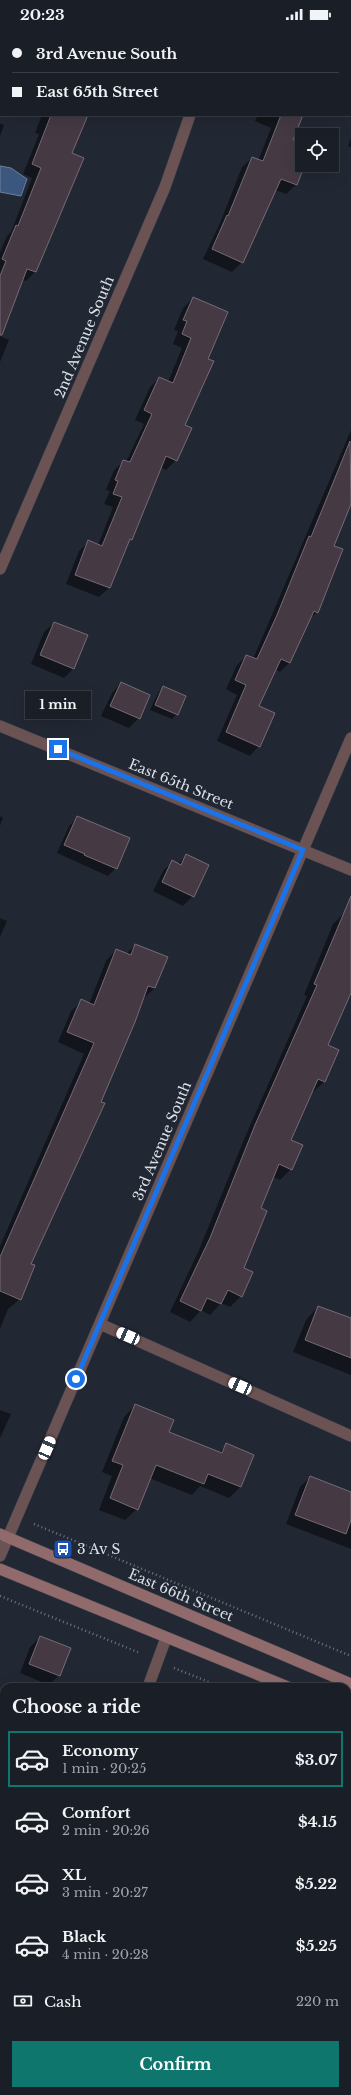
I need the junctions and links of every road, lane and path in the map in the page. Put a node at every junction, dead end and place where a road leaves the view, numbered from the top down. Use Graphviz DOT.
graph roads {
  1 [pos="190,116"];
  2 [pos="0,569"];
  3 [pos="0,726"];
  4 [pos="351,738"];
  5 [pos="303,850"];
  6 [pos="351,870"];
  7 [pos="100,1324"];
  8 [pos="351,1436"];
  9 [pos="17,1517"];
  10 [pos="4,1536"];
  11 [pos="0,1556"];
  12 [pos="0,1570"];
  13 [pos="0,1596"];
  14 [pos="166,1638"];
  15 [pos="351,1656"];
  16 [pos="158,1661"];
  17 [pos="150,1683"];
  18 [pos="211,1683"];
  19 [pos="278,1683"];
  20 [pos="349,1683"];
  1 -- 2 [label="street, 2nd Avenue South"];
  3 -- 5 [label="street, East 65th Street"];
  4 -- 5 [label="street, 3rd Avenue South"];
  5 -- 6 [label="street, East 65th Street"];
  5 -- 7 [label="street, 3rd Avenue South"];
  7 -- 8 [label="street"];
  7 -- 9 [label="street, 3rd Avenue South"];
  9 -- 10 [label="street, 3rd Avenue South"];
  9 -- 15 [label="path"];
  10 -- 11 [label="street, 3rd Avenue South"];
  10 -- 20 [label="main road, East 66th Street"];
  12 -- 14 [label="main road"];
  13 -- 16 [label="path"];
  14 -- 16 [label="street"];
  14 -- 19 [label="main road"];
  16 -- 17 [label="street"];
  16 -- 18 [label="path"];
}
